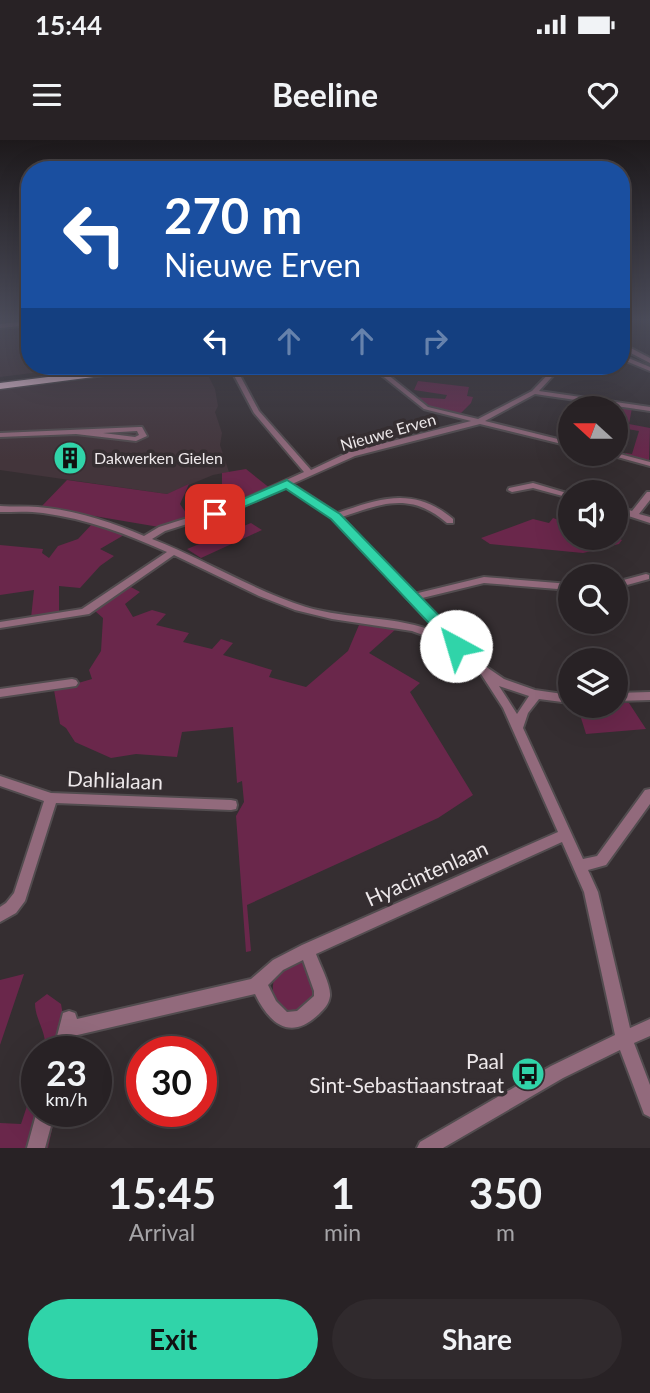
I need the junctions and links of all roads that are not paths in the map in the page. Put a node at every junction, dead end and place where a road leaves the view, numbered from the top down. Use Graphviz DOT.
graph roads {
  1 [pos="64,375"];
  2 [pos="78,375"];
  3 [pos="237,375"];
  4 [pos="384,375"];
  5 [pos="550,375"];
  6 [pos="0,384"];
  7 [pos="534,392"];
  8 [pos="650,409"];
  9 [pos="477,422"];
  10 [pos="76,432"];
  11 [pos="0,435"];
  12 [pos="558,441"];
  13 [pos="628,458"];
  14 [pos="650,464"];
  15 [pos="310,474"];
  16 [pos="287,484"];
  17 [pos="512,490"];
  18 [pos="558,492"];
  19 [pos="650,494"];
  20 [pos="0,507"];
  21 [pos="628,513"];
  22 [pos="634,515"];
  23 [pos="336,516"];
  24 [pos="650,520"];
  25 [pos="450,521"];
  26 [pos="145,539"];
  27 [pos="173,552"];
  28 [pos="646,577"];
  29 [pos="628,581"];
  30 [pos="558,586"];
  31 [pos="412,597"];
  32 [pos="431,616"];
  33 [pos="0,625"];
  34 [pos="423,630"];
  35 [pos="456,646"];
  36 [pos="483,671"];
  37 [pos="72,683"];
  38 [pos="521,689"];
  39 [pos="0,693"];
  40 [pos="537,694"];
  41 [pos="650,696"];
  42 [pos="558,697"];
  43 [pos="628,697"];
  44 [pos="508,707"];
  45 [pos="518,727"];
  46 [pos="0,781"];
  47 [pos="650,794"];
  48 [pos="51,798"];
  49 [pos="231,804"];
  50 [pos="565,835"];
  51 [pos="580,866"];
  52 [pos="0,915"];
  53 [pos="307,950"];
  54 [pos="259,984"];
  55 [pos="650,1027"];
  56 [pos="65,1036"];
  57 [pos="624,1040"];
  58 [pos="650,1108"];
  59 [pos="42,1127"];
  60 [pos="36,1148"];
  61 [pos="426,1148"];
  1 -- 6 [label="highway"];
  2 -- 6 [label="highway"];
  3 -- 15 [label="street"];
  4 -- 9 [label="street"];
  5 -- 7 [label="street, Nieuwe Erven"];
  7 -- 8 [label="street"];
  7 -- 9 [label="street, Nieuwe Erven"];
  9 -- 12 [label="street"];
  9 -- 15 [label="street, Nieuwe Erven"];
  10 -- 10 [label="street"];
  10 -- 11 [label="street"];
  13 -- 14 [label="street"];
  15 -- 16 [label="street, Nieuwe Erven"];
  16 -- 23 [label="street"];
  16 -- 26 [label="street, Nieuwe Erven"];
  17 -- 18 [label="street"];
  19 -- 22 [label="street"];
  20 -- 26 [label="street"];
  21 -- 22 [label="street"];
  22 -- 24 [label="street"];
  23 -- 25 [label="street"];
  23 -- 31 [label="street"];
  26 -- 27 [label="street"];
  27 -- 33 [label="street"];
  27 -- 34 [label="street"];
  28 -- 29 [label="street"];
  30 -- 31 [label="street"];
  31 -- 32 [label="street"];
  32 -- 34 [label="street"];
  32 -- 35 [label="street"];
  34 -- 35 [label="street"];
  35 -- 36 [label="street"];
  36 -- 38 [label="street"];
  36 -- 44 [label="street"];
  37 -- 39 [label="street"];
  38 -- 40 [label="street"];
  38 -- 44 [label="street"];
  40 -- 42 [label="street"];
  40 -- 45 [label="street"];
  41 -- 43 [label="street"];
  44 -- 45 [label="street"];
  45 -- 50 [label="street"];
  46 -- 48 [label="street, Dahlialaan"];
  47 -- 51 [label="street"];
  48 -- 49 [label="street, Dahlialaan"];
  48 -- 52 [label="street"];
  50 -- 51 [label="street"];
  50 -- 53 [label="street, Hyacintenlaan"];
  51 -- 57 [label="street"];
  53 -- 54 [label="street, Hyacintenlaan"];
  53 -- 54 [label="street"];
  54 -- 56 [label="street, Hyacintenlaan"];
  55 -- 57 [label="street"];
  57 -- 58 [label="street"];
  57 -- 61 [label="street"];
  59 -- 60 [label="street"];
}
